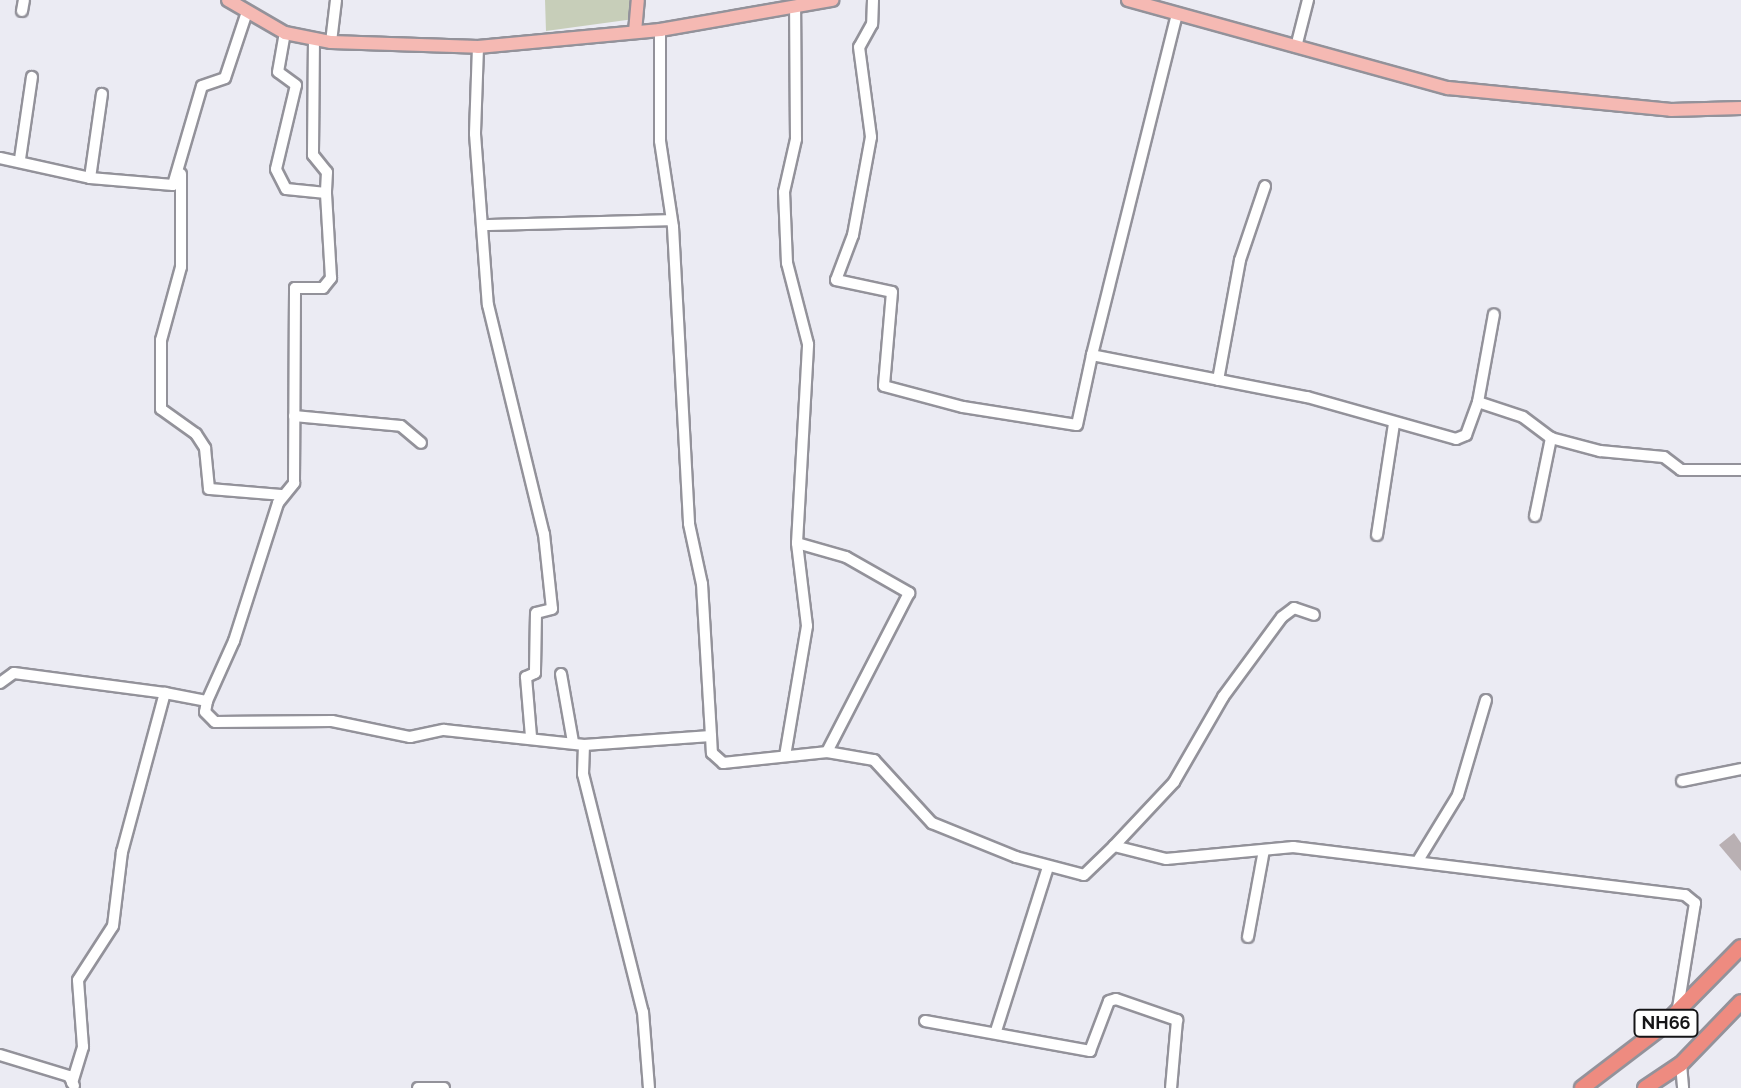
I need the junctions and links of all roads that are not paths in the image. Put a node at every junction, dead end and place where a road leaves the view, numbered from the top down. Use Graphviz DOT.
graph roads {
  1 [pos="228,0"];
  2 [pos="336,0"];
  3 [pos="638,0"];
  4 [pos="832,0"];
  5 [pos="873,0"];
  6 [pos="1128,0"];
  7 [pos="1308,0"];
  8 [pos="795,8"];
  9 [pos="247,12"];
  10 [pos="1177,14"];
  11 [pos="660,30"];
  12 [pos="635,32"];
  13 [pos="285,33"];
  14 [pos="314,38"];
  15 [pos="331,42"];
  16 [pos="478,47"];
  17 [pos="1296,47"];
  18 [pos="32,77"];
  19 [pos="102,94"];
  20 [pos="1741,108"];
  21 [pos="0,158"];
  22 [pos="20,159"];
  23 [pos="181,174"];
  24 [pos="90,178"];
  25 [pos="1265,186"];
  26 [pos="326,193"];
  27 [pos="671,220"];
  28 [pos="485,225"];
  29 [pos="1494,314"];
  30 [pos="1092,355"];
  31 [pos="1218,380"];
  32 [pos="1478,402"];
  33 [pos="294,416"];
  34 [pos="1394,424"];
  35 [pos="1551,438"];
  36 [pos="421,443"];
  37 [pos="1741,470"];
  38 [pos="282,495"];
  39 [pos="1535,516"];
  40 [pos="1377,535"];
  41 [pos="797,543"];
  42 [pos="1314,615"];
  43 [pos="561,674"];
  44 [pos="0,683"];
  45 [pos="165,693"];
  46 [pos="1486,700"];
  47 [pos="207,701"];
  48 [pos="711,736"];
  49 [pos="531,737"];
  50 [pos="578,743"];
  51 [pos="827,752"];
  52 [pos="785,756"];
  53 [pos="1741,769"];
  54 [pos="1682,781"];
  55 [pos="1114,846"];
  56 [pos="1264,850"];
  57 [pos="1419,859"];
  58 [pos="1048,867"];
  59 [pos="1248,937"];
  60 [pos="1741,947"];
  61 [pos="1741,1002"];
  62 [pos="1677,1013"];
  63 [pos="925,1021"];
  64 [pos="996,1031"];
  65 [pos="0,1055"];
  66 [pos="1681,1064"];
  67 [pos="74,1085"];
  68 [pos="418,1088"];
  69 [pos="444,1088"];
  70 [pos="649,1088"];
  71 [pos="1171,1088"];
  72 [pos="1582,1088"];
  73 [pos="1645,1088"];
  74 [pos="1683,1088"];
  1 -- 9 [label="main road"];
  2 -- 15 [label="street"];
  3 -- 12 [label="main road"];
  4 -- 8 [label="main road"];
  5 -- 30 [label="street"];
  6 -- 10 [label="main road"];
  7 -- 17 [label="street"];
  8 -- 11 [label="main road"];
  8 -- 41 [label="street"];
  9 -- 13 [label="main road"];
  9 -- 23 [label="street"];
  10 -- 17 [label="main road"];
  10 -- 30 [label="street"];
  11 -- 12 [label="main road"];
  11 -- 27 [label="street"];
  12 -- 16 [label="main road"];
  13 -- 14 [label="main road"];
  13 -- 26 [label="street"];
  14 -- 15 [label="main road"];
  14 -- 26 [label="street"];
  15 -- 16 [label="main road"];
  16 -- 28 [label="street"];
  17 -- 20 [label="main road"];
  18 -- 22 [label="street"];
  19 -- 24 [label="street"];
  21 -- 22 [label="street"];
  22 -- 24 [label="street"];
  23 -- 24 [label="street"];
  23 -- 38 [label="street"];
  25 -- 31 [label="street"];
  26 -- 33 [label="street"];
  27 -- 28 [label="street"];
  27 -- 48 [label="street"];
  28 -- 49 [label="street"];
  29 -- 32 [label="street"];
  30 -- 31 [label="street"];
  31 -- 34 [label="street"];
  32 -- 34 [label="street"];
  32 -- 35 [label="street"];
  33 -- 36 [label="street"];
  33 -- 38 [label="street"];
  34 -- 40 [label="street"];
  35 -- 37 [label="street"];
  35 -- 39 [label="street"];
  38 -- 47 [label="street"];
  41 -- 51 [label="street"];
  41 -- 52 [label="street"];
  42 -- 55 [label="street"];
  43 -- 50 [label="street"];
  44 -- 45 [label="street"];
  45 -- 47 [label="street"];
  45 -- 67 [label="street"];
  46 -- 57 [label="street"];
  47 -- 49 [label="street"];
  48 -- 50 [label="street"];
  48 -- 52 [label="street"];
  49 -- 50 [label="street"];
  50 -- 70 [label="street"];
  51 -- 52 [label="street"];
  51 -- 58 [label="street"];
  53 -- 54 [label="street"];
  55 -- 56 [label="street"];
  55 -- 58 [label="street"];
  56 -- 57 [label="street"];
  56 -- 59 [label="street"];
  57 -- 62 [label="street"];
  58 -- 64 [label="street"];
  60 -- 62 [label="highway, NH66"];
  61 -- 66 [label="highway, NH66"];
  62 -- 72 [label="highway, NH66"];
  63 -- 64 [label="street"];
  64 -- 71 [label="street"];
  65 -- 67 [label="street"];
  66 -- 73 [label="highway, NH66"];
  66 -- 74 [label="street"];
  68 -- 69 [label="street"];
}
